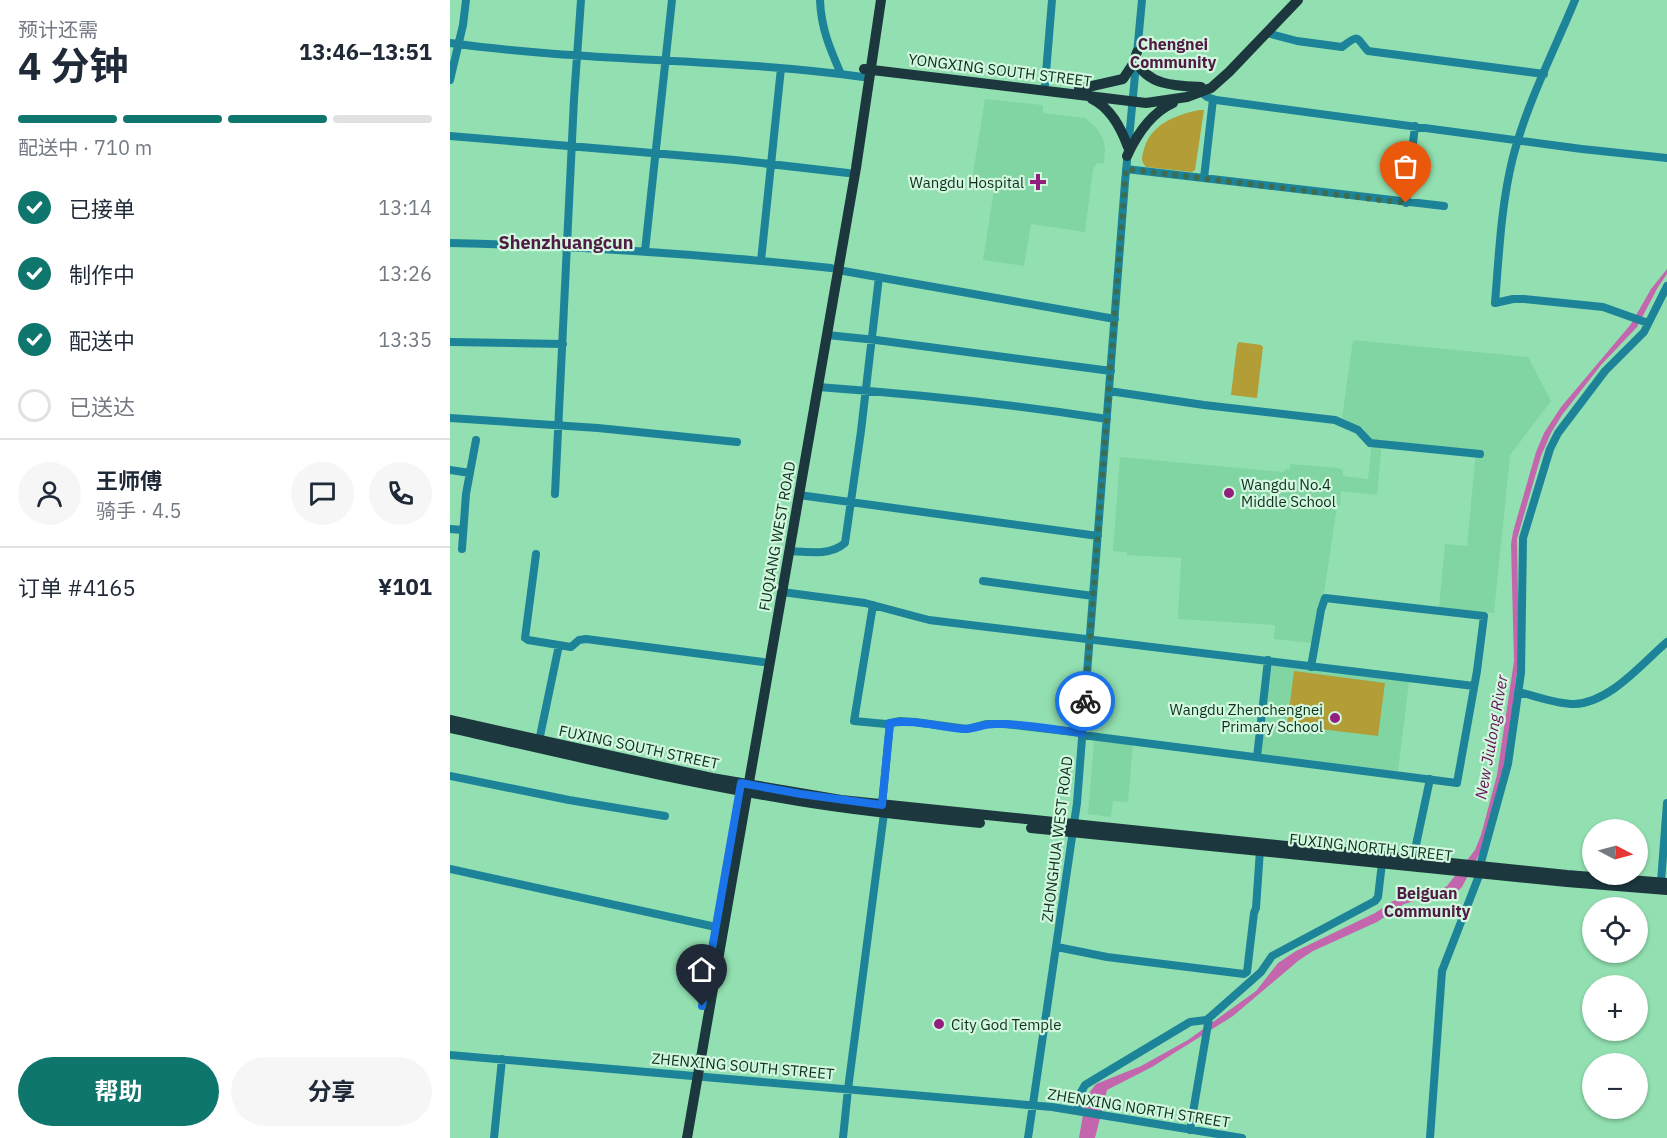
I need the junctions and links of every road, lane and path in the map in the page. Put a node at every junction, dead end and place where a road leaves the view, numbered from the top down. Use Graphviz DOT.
graph roads {
  1 [pos="466,0"];
  2 [pos="581,0"];
  3 [pos="672,0"];
  4 [pos="820,0"];
  5 [pos="874,0"];
  6 [pos="881,0"];
  7 [pos="1052,0"];
  8 [pos="1142,0"];
  9 [pos="1290,0"];
  10 [pos="1298,0"];
  11 [pos="1575,0"];
  12 [pos="1267,33"];
  13 [pos="454,44"];
  14 [pos="577,54"];
  15 [pos="1136,56"];
  16 [pos="666,60"];
  17 [pos="781,68"];
  18 [pos="867,69"];
  19 [pos="841,74"];
  20 [pos="1544,74"];
  21 [pos="450,80"];
  22 [pos="1045,85"];
  23 [pos="1202,90"];
  24 [pos="1083,93"];
  25 [pos="1187,97"];
  26 [pos="1132,99"];
  27 [pos="1213,99"];
  28 [pos="1415,126"];
  29 [pos="450,136"];
  30 [pos="1519,140"];
  31 [pos="572,146"];
  32 [pos="1128,151"];
  33 [pos="656,153"];
  34 [pos="1667,158"];
  35 [pos="771,164"];
  36 [pos="1126,169"];
  37 [pos="848,173"];
  38 [pos="1204,178"];
  39 [pos="1406,203"];
  40 [pos="1444,206"];
  41 [pos="450,243"];
  42 [pos="567,246"];
  43 [pos="645,251"];
  44 [pos="761,261"];
  45 [pos="835,269"];
  46 [pos="879,278"];
  47 [pos="1667,286"];
  48 [pos="1115,319"];
  49 [pos="1648,323"];
  50 [pos="827,335"];
  51 [pos="872,339"];
  52 [pos="450,342"];
  53 [pos="563,344"];
  54 [pos="1111,371"];
  55 [pos="818,387"];
  56 [pos="866,391"];
  57 [pos="1109,391"];
  58 [pos="450,418"];
  59 [pos="1107,419"];
  60 [pos="559,426"];
  61 [pos="476,440"];
  62 [pos="737,442"];
  63 [pos="1480,454"];
  64 [pos="450,470"];
  65 [pos="470,473"];
  66 [pos="555,494"];
  67 [pos="799,495"];
  68 [pos="851,503"];
  69 [pos="450,529"];
  70 [pos="463,530"];
  71 [pos="1098,536"];
  72 [pos="462,549"];
  73 [pos="789,551"];
  74 [pos="536,554"];
  75 [pos="982,581"];
  76 [pos="782,592"];
  77 [pos="1093,596"];
  78 [pos="873,605"];
  79 [pos="1090,638"];
  80 [pos="1667,642"];
  81 [pos="559,645"];
  82 [pos="1268,660"];
  83 [pos="763,662"];
  84 [pos="1311,667"];
  85 [pos="1474,686"];
  86 [pos="1518,692"];
  87 [pos="450,720"];
  88 [pos="890,723"];
  89 [pos="450,728"];
  90 [pos="1082,734"];
  91 [pos="539,741"];
  92 [pos="1257,757"];
  93 [pos="450,776"];
  94 [pos="1430,779"];
  95 [pos="744,788"];
  96 [pos="1667,802"];
  97 [pos="883,809"];
  98 [pos="664,816"];
  99 [pos="1666,819"];
  100 [pos="1073,829"];
  101 [pos="1260,850"];
  102 [pos="1413,859"];
  103 [pos="1382,863"];
  104 [pos="1458,867"];
  105 [pos="450,869"];
  106 [pos="1478,869"];
  107 [pos="1665,885"];
  108 [pos="716,927"];
  109 [pos="1057,947"];
  110 [pos="1209,1020"];
  111 [pos="450,1055"];
  112 [pos="502,1059"];
  113 [pos="694,1075"];
  114 [pos="848,1089"];
  115 [pos="1033,1105"];
  116 [pos="1079,1111"];
  117 [pos="1190,1130"];
  118 [pos="494,1138"];
  119 [pos="679,1138"];
  120 [pos="687,1138"];
  121 [pos="843,1138"];
  122 [pos="1028,1138"];
  123 [pos="1242,1138"];
  124 [pos="1430,1138"];
  1 -- 13 [label="street"];
  2 -- 14 [label="street"];
  3 -- 16 [label="street"];
  4 -- 19 [label="street"];
  5 -- 18 [label="main road, FUQIANG WEST ROAD"];
  6 -- 18 [label="main road, FUQIANG WEST ROAD"];
  7 -- 22 [label="street"];
  8 -- 15 [label="street, ZHONGHUA WEST ROAD"];
  9 -- 23 [label="main road"];
  10 -- 12 [label="main road"];
  11 -- 20 [label="street"];
  12 -- 20 [label="street"];
  12 -- 23 [label="main road"];
  13 -- 14 [label="street"];
  13 -- 21 [label="street"];
  14 -- 16 [label="street"];
  14 -- 31 [label="street"];
  15 -- 23 [label="main road"];
  15 -- 24 [label="main road"];
  15 -- 26 [label="street, ZHONGHUA WEST ROAD"];
  16 -- 17 [label="street"];
  16 -- 33 [label="street"];
  17 -- 19 [label="street"];
  17 -- 35 [label="street"];
  18 -- 19 [label="street"];
  18 -- 22 [label="main road, YONGXING SOUTH STREET"];
  18 -- 24 [label="main road, YONGXING SOUTH STREET"];
  18 -- 37 [label="main road, FUQIANG WEST ROAD"];
  18 -- 45 [label="main road, FUQIANG WEST ROAD"];
  20 -- 30 [label="street"];
  22 -- 24 [label="main road, YONGXING SOUTH STREET"];
  23 -- 25 [label="main road"];
  23 -- 26 [label="main road"];
  23 -- 27 [label="street"];
  24 -- 26 [label="main road, YONGXING SOUTH STREET"];
  24 -- 32 [label="main road"];
  25 -- 26 [label="main road"];
  25 -- 32 [label="main road"];
  26 -- 32 [label="street, ZHONGHUA WEST ROAD"];
  27 -- 28 [label="street"];
  27 -- 38 [label="street"];
  28 -- 30 [label="street"];
  28 -- 39 [label="street"];
  29 -- 31 [label="street"];
  30 -- 34 [label="street"];
  30 -- 49 [label="street"];
  31 -- 33 [label="street"];
  31 -- 42 [label="street"];
  32 -- 36 [label="street, ZHONGHUA WEST ROAD"];
  33 -- 35 [label="street"];
  33 -- 43 [label="street"];
  35 -- 37 [label="street"];
  35 -- 44 [label="street"];
  36 -- 38 [label="street"];
  36 -- 48 [label="street, ZHONGHUA WEST ROAD"];
  37 -- 45 [label="main road, FUQIANG WEST ROAD"];
  38 -- 39 [label="street"];
  39 -- 40 [label="street"];
  41 -- 42 [label="street"];
  42 -- 43 [label="street"];
  42 -- 53 [label="street"];
  43 -- 44 [label="street"];
  44 -- 45 [label="street"];
  45 -- 46 [label="street"];
  45 -- 50 [label="main road, FUQIANG WEST ROAD"];
  45 -- 83 [label="main road, FUQIANG WEST ROAD"];
  46 -- 48 [label="street"];
  46 -- 51 [label="street"];
  47 -- 49 [label="street"];
  48 -- 54 [label="street, ZHONGHUA WEST ROAD"];
  49 -- 86 [label="street"];
  50 -- 51 [label="street"];
  50 -- 55 [label="main road, FUQIANG WEST ROAD"];
  51 -- 54 [label="street"];
  51 -- 56 [label="street"];
  52 -- 53 [label="street"];
  53 -- 60 [label="street"];
  54 -- 57 [label="street, ZHONGHUA WEST ROAD"];
  55 -- 56 [label="street"];
  55 -- 67 [label="main road, FUQIANG WEST ROAD"];
  56 -- 59 [label="street"];
  56 -- 68 [label="street"];
  57 -- 59 [label="street, ZHONGHUA WEST ROAD"];
  57 -- 63 [label="street"];
  58 -- 60 [label="street"];
  59 -- 71 [label="street, ZHONGHUA WEST ROAD"];
  60 -- 62 [label="street"];
  60 -- 66 [label="street"];
  61 -- 65 [label="street"];
  64 -- 65 [label="street"];
  65 -- 70 [label="street"];
  67 -- 68 [label="street"];
  67 -- 73 [label="main road, FUQIANG WEST ROAD"];
  68 -- 71 [label="street"];
  68 -- 73 [label="street"];
  69 -- 70 [label="street"];
  70 -- 72 [label="street"];
  71 -- 77 [label="street, ZHONGHUA WEST ROAD"];
  73 -- 76 [label="main road, FUQIANG WEST ROAD"];
  74 -- 81 [label="street"];
  75 -- 77 [label="street"];
  76 -- 78 [label="street"];
  76 -- 95 [label="main road, FUQIANG WEST ROAD"];
  77 -- 79 [label="street, ZHONGHUA WEST ROAD"];
  78 -- 79 [label="street"];
  78 -- 88 [label="street"];
  79 -- 82 [label="street"];
  79 -- 90 [label="street, ZHONGHUA WEST ROAD"];
  80 -- 86 [label="street"];
  81 -- 83 [label="street"];
  81 -- 91 [label="street"];
  82 -- 84 [label="street"];
  82 -- 92 [label="street"];
  83 -- 95 [label="main road, FUQIANG WEST ROAD"];
  84 -- 85 [label="street"];
  84 -- 85 [label="street"];
  85 -- 94 [label="street"];
  86 -- 106 [label="street"];
  87 -- 91 [label="main road, FUXING SOUTH STREET"];
  88 -- 90 [label="street"];
  88 -- 97 [label="street"];
  89 -- 95 [label="main road, FUXING SOUTH STREET"];
  90 -- 92 [label="street"];
  90 -- 100 [label="street, ZHONGHUA WEST ROAD"];
  91 -- 95 [label="main road, FUXING SOUTH STREET"];
  92 -- 94 [label="street"];
  93 -- 98 [label="street"];
  94 -- 102 [label="street"];
  95 -- 97 [label="main road, FUXING SOUTH STREET"];
  95 -- 108 [label="main road, FUQIANG WEST ROAD"];
  95 -- 113 [label="main road, FUQIANG WEST ROAD"];
  96 -- 99 [label="street"];
  97 -- 100 [label="main road, FUXING SOUTH STREET"];
  97 -- 114 [label="street"];
  99 -- 107 [label="street"];
  100 -- 101 [label="main road, FUXING NORTH STREET"];
  100 -- 102 [label="main road, FUXING NORTH STREET"];
  100 -- 109 [label="street, ZHONGHUA WEST ROAD"];
  101 -- 103 [label="main road, FUXING NORTH STREET"];
  101 -- 109 [label="street"];
  102 -- 104 [label="main road, FUXING NORTH STREET"];
  103 -- 104 [label="main road, FUXING NORTH STREET"];
  103 -- 110 [label="street"];
  104 -- 106 [label="main road, FUXING NORTH STREET"];
  105 -- 108 [label="street"];
  106 -- 107 [label="main road, FUXING NORTH STREET"];
  106 -- 124 [label="street"];
  108 -- 113 [label="main road, FUQIANG WEST ROAD"];
  109 -- 115 [label="street, ZHONGHUA WEST ROAD"];
  110 -- 116 [label="street"];
  110 -- 117 [label="street"];
  111 -- 112 [label="street, ZHENXING SOUTH STREET"];
  112 -- 113 [label="street, ZHENXING SOUTH STREET"];
  112 -- 118 [label="street"];
  113 -- 114 [label="street, ZHENXING SOUTH STREET"];
  113 -- 119 [label="main road"];
  113 -- 120 [label="main road"];
  114 -- 115 [label="street, ZHENXING SOUTH STREET"];
  114 -- 121 [label="street"];
  115 -- 116 [label="street, ZHENXING NORTH STREET"];
  115 -- 122 [label="street, ZHONGHUA WEST ROAD"];
  116 -- 117 [label="street, ZHENXING NORTH STREET"];
  117 -- 123 [label="street, ZHENXING NORTH STREET"];
}
